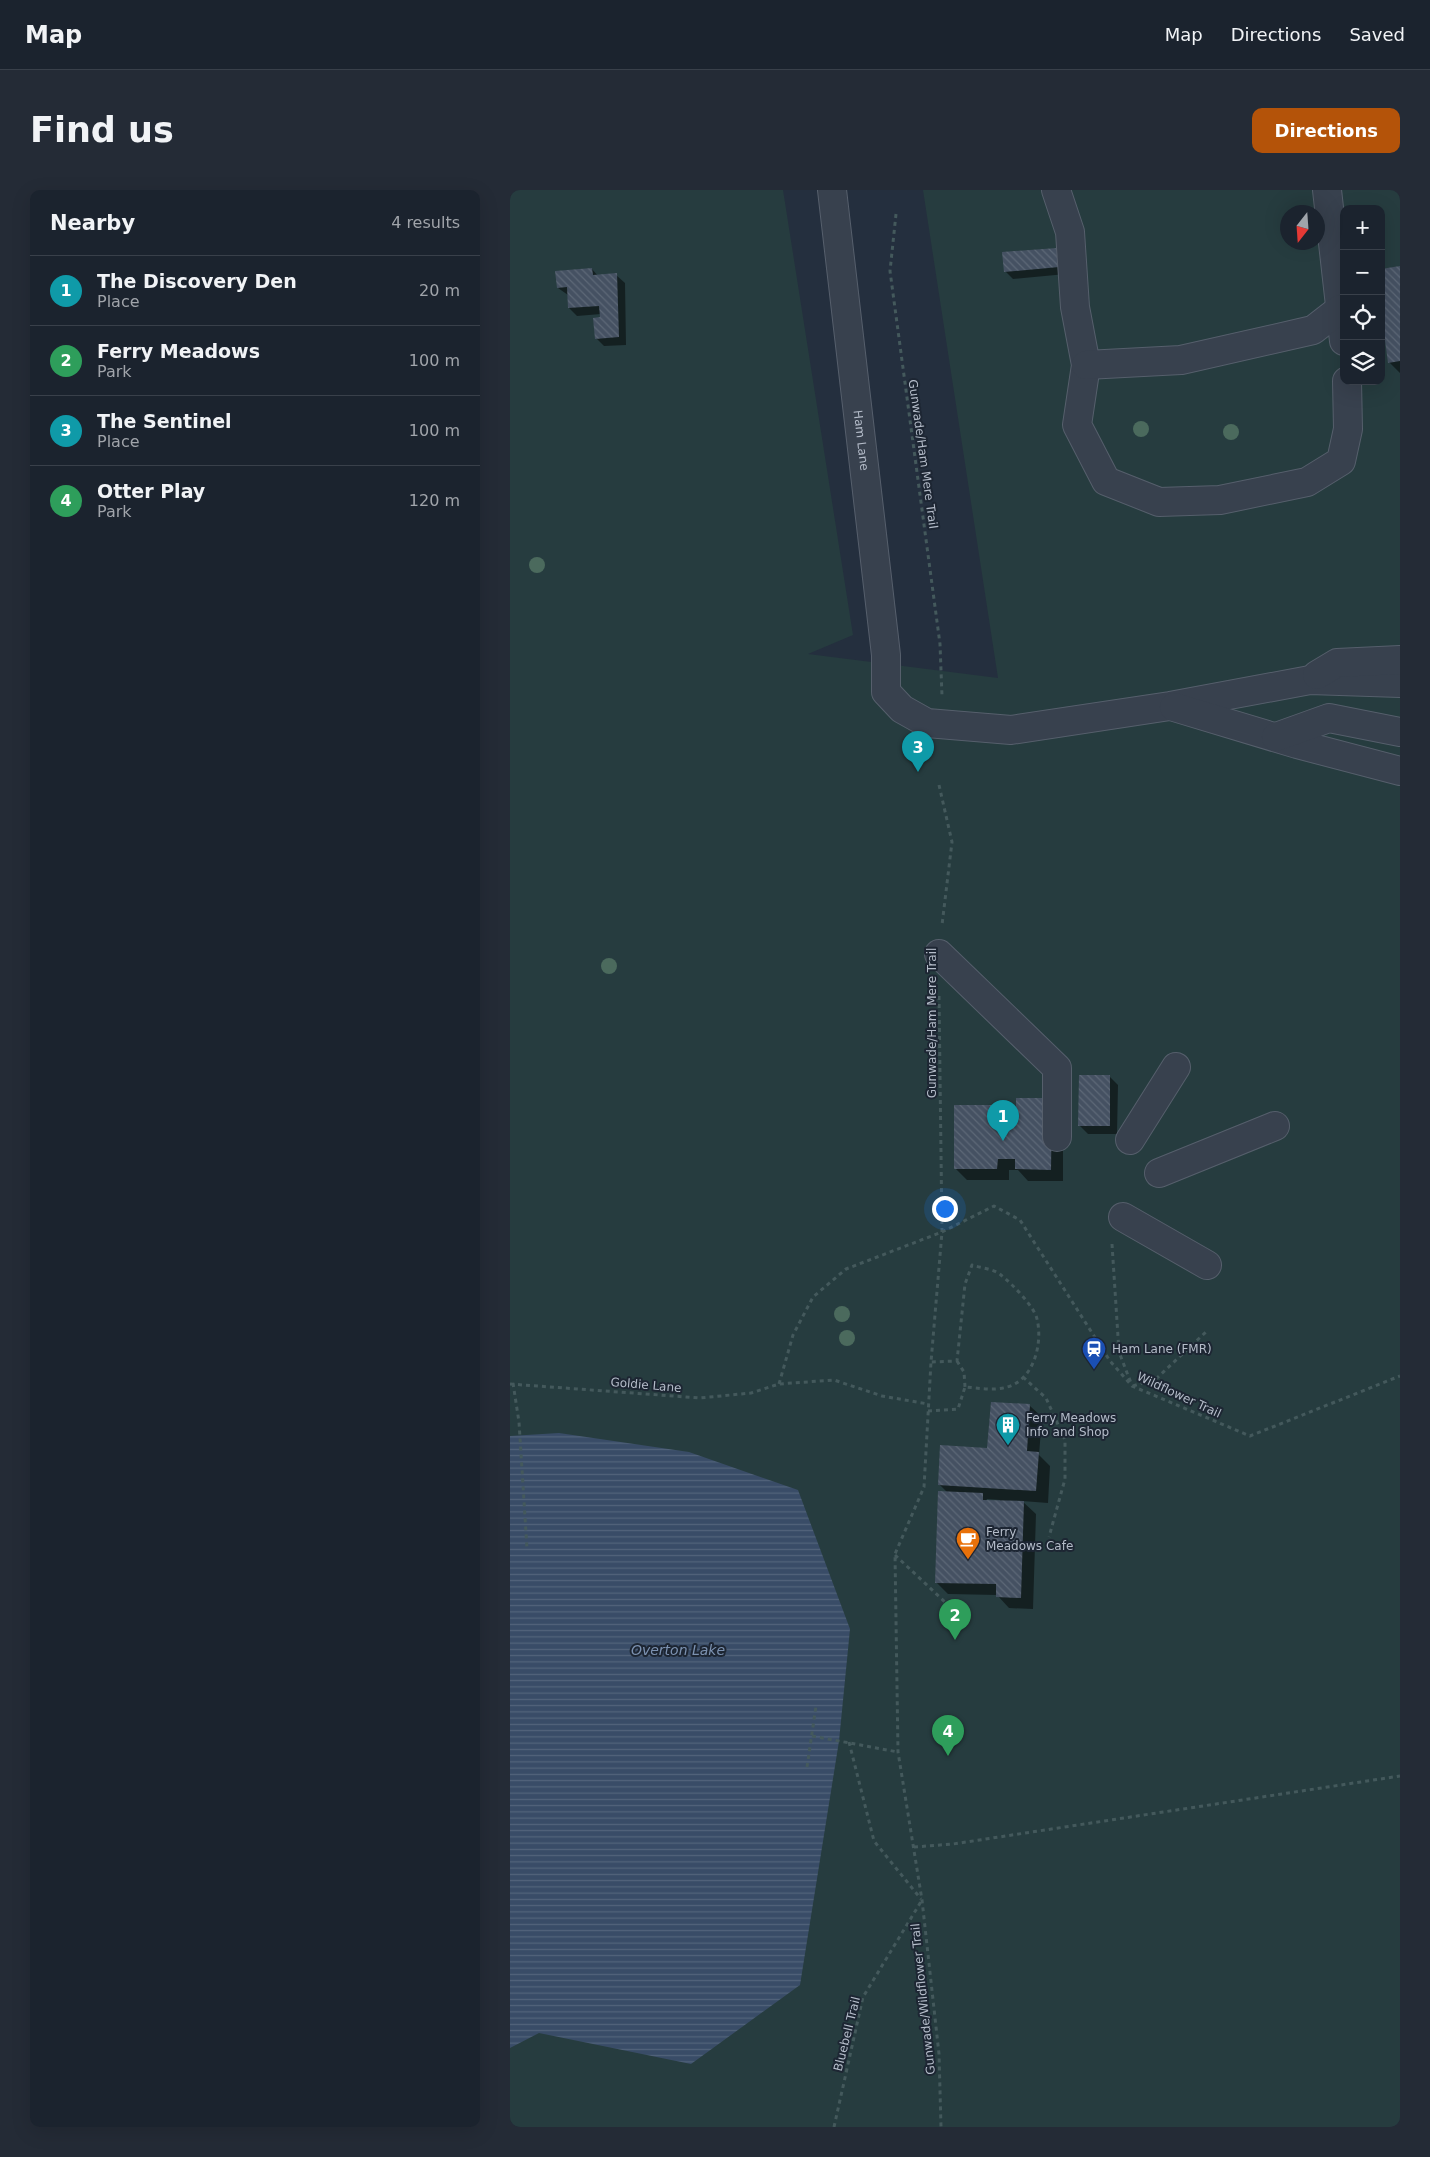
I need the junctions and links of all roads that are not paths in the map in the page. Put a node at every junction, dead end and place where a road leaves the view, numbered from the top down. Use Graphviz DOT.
graph roads {
  1 [pos="832,190"];
  2 [pos="1056,190"];
  3 [pos="1327,190"];
  4 [pos="1340,309"];
  5 [pos="1086,365"];
  6 [pos="1347,385"];
  7 [pos="1400,660"];
  8 [pos="1310,680"];
  9 [pos="1400,683"];
  10 [pos="1170,706"];
  11 [pos="1400,732"];
  12 [pos="1276,737"];
  13 [pos="1400,750"];
  14 [pos="1400,771"];
  15 [pos="939,954"];
  16 [pos="1176,1068"];
  17 [pos="1275,1126"];
  18 [pos="1056,1137"];
  19 [pos="1130,1140"];
  20 [pos="1159,1173"];
  21 [pos="1123,1217"];
  22 [pos="1207,1265"];
  1 -- 10 [label="street, Ham Lane"];
  2 -- 5 [label="street"];
  3 -- 4 [label="street"];
  4 -- 5 [label="street"];
  5 -- 6 [label="street"];
  7 -- 8 [label="street"];
  8 -- 9 [label="street"];
  8 -- 10 [label="street"];
  10 -- 12 [label="street"];
  11 -- 12 [label="street"];
  12 -- 13 [label="street"];
  12 -- 14 [label="street"];
  15 -- 18 [label="street"];
  16 -- 19 [label="street"];
  17 -- 20 [label="street"];
  21 -- 22 [label="street"];
}
